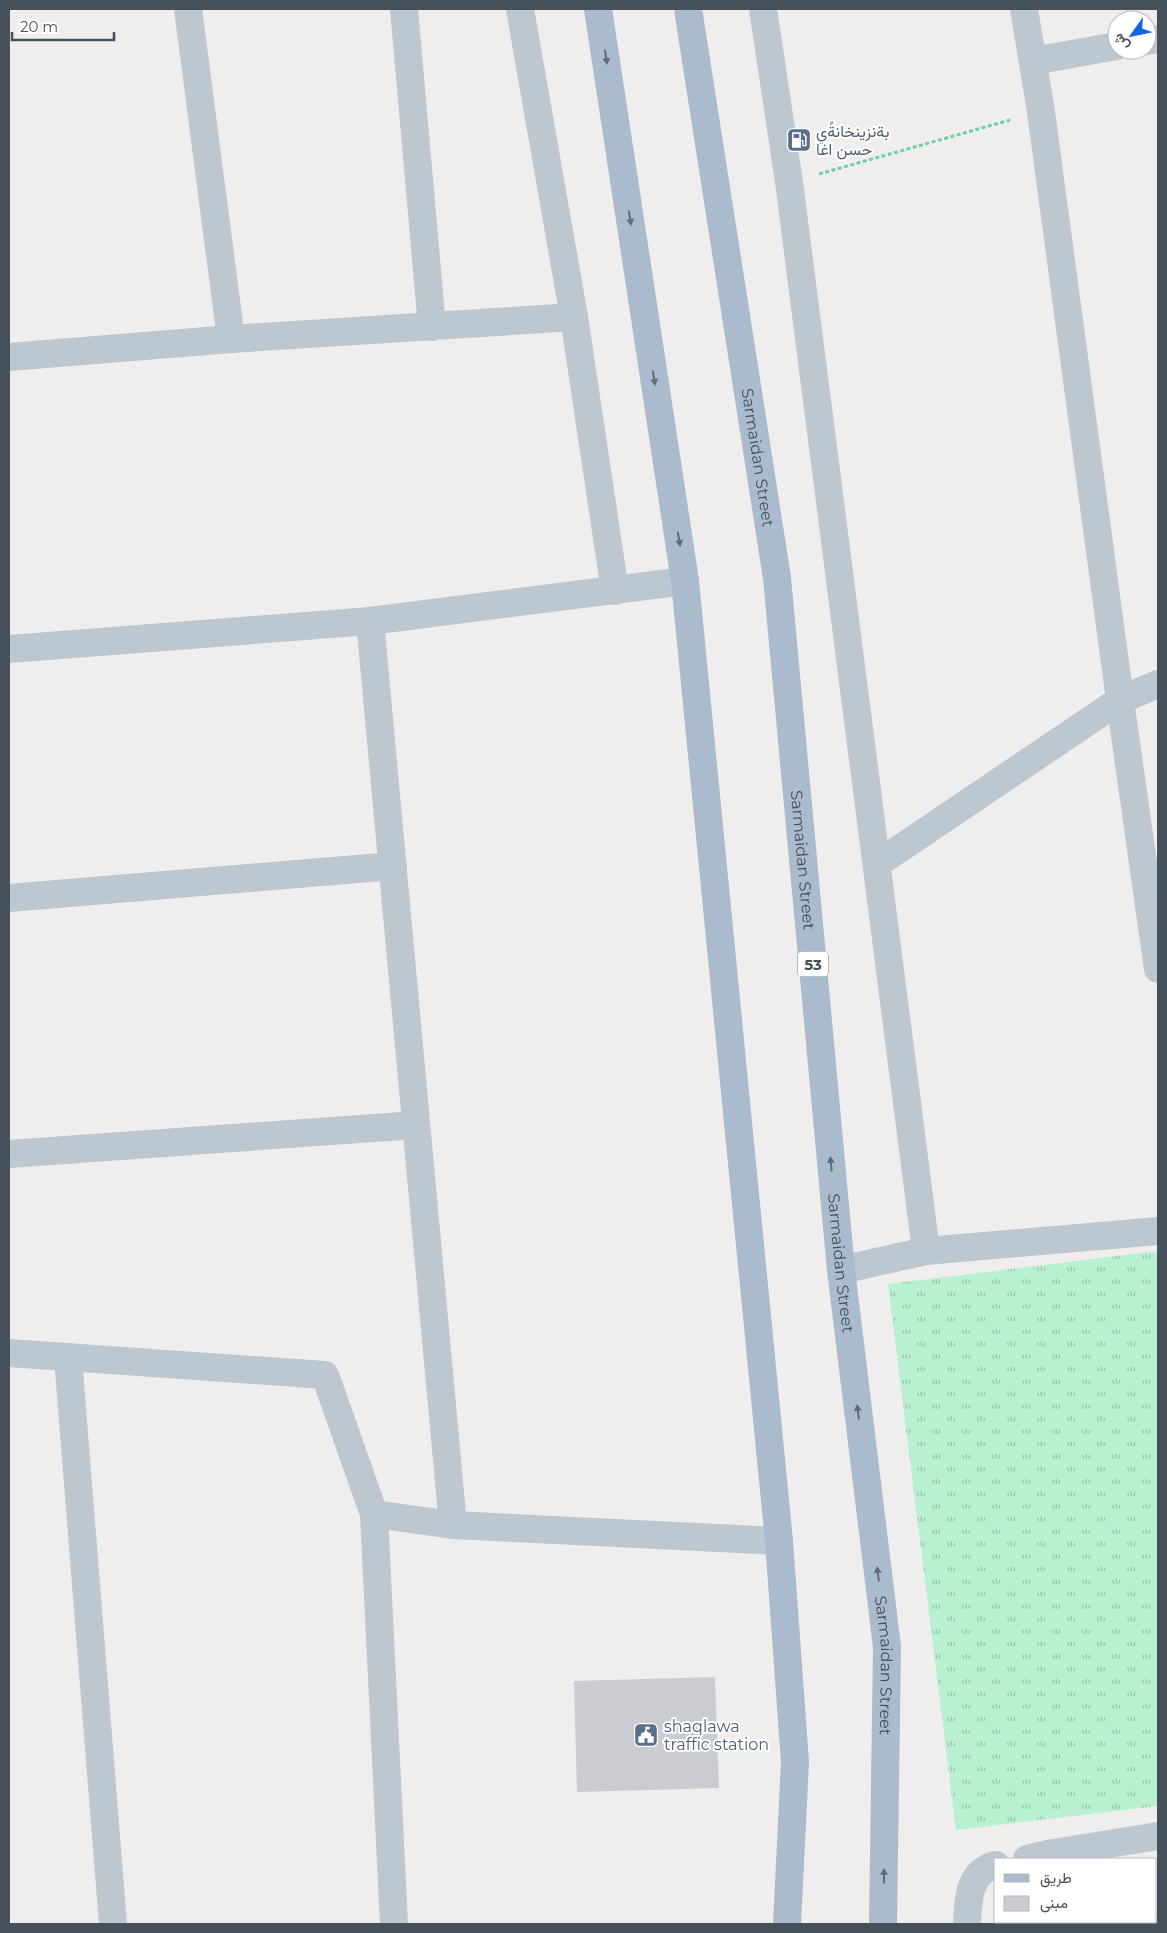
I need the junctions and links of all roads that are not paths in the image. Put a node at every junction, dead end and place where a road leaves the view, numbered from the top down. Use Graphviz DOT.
graph roads {
  1 [pos="188,9"];
  2 [pos="404,9"];
  3 [pos="520,9"];
  4 [pos="598,9"];
  5 [pos="688,9"];
  6 [pos="763,9"];
  7 [pos="1024,9"];
  8 [pos="1107,48"];
  9 [pos="1033,62"];
  10 [pos="574,318"];
  11 [pos="432,327"];
  12 [pos="231,339"];
  13 [pos="9,357"];
  14 [pos="685,582"];
  15 [pos="615,591"];
  16 [pos="370,620"];
  17 [pos="9,649"];
  18 [pos="1158,684"];
  19 [pos="1120,700"];
  20 [pos="877,864"];
  21 [pos="393,866"];
  22 [pos="9,898"];
  23 [pos="1158,962"];
  24 [pos="416,1125"];
  25 [pos="9,1154"];
  26 [pos="1158,1231"];
  27 [pos="926,1251"];
  28 [pos="841,1270"];
  29 [pos="9,1354"];
  30 [pos="68,1358"];
  31 [pos="374,1514"];
  32 [pos="453,1525"];
  33 [pos="779,1541"];
  34 [pos="1158,1836"];
  35 [pos="1041,1858"];
  36 [pos="994,1866"];
  37 [pos="112,1924"];
  38 [pos="394,1924"];
  39 [pos="787,1924"];
  40 [pos="883,1924"];
  41 [pos="967,1924"];
  1 -- 12 [label="street"];
  2 -- 11 [label="street"];
  3 -- 10 [label="street"];
  4 -- 14 [label="main road, one-way"];
  28 -- 5 [label="main road, Sarmaidan Street / 53, one-way"];
  6 -- 20 [label="street"];
  7 -- 9 [label="street"];
  8 -- 9 [label="street"];
  9 -- 19 [label="street"];
  10 -- 11 [label="street"];
  10 -- 15 [label="street"];
  11 -- 12 [label="street"];
  12 -- 13 [label="street"];
  14 -- 15 [label="street"];
  14 -- 33 [label="main road"];
  15 -- 16 [label="street"];
  16 -- 17 [label="street"];
  16 -- 21 [label="street"];
  18 -- 19 [label="street"];
  19 -- 20 [label="street"];
  19 -- 23 [label="street"];
  20 -- 27 [label="street"];
  21 -- 22 [label="street"];
  21 -- 24 [label="street"];
  24 -- 25 [label="street"];
  24 -- 32 [label="street"];
  26 -- 27 [label="street"];
  27 -- 28 [label="street"];
  40 -- 28 [label="main road, Sarmaidan Street / 53, one-way"];
  29 -- 30 [label="street"];
  30 -- 31 [label="street"];
  30 -- 37 [label="street"];
  31 -- 32 [label="street"];
  31 -- 38 [label="street"];
  32 -- 33 [label="street"];
  33 -- 39 [label="main road"];
  34 -- 35 [label="street"];
  36 -- 41 [label="street"];
}
